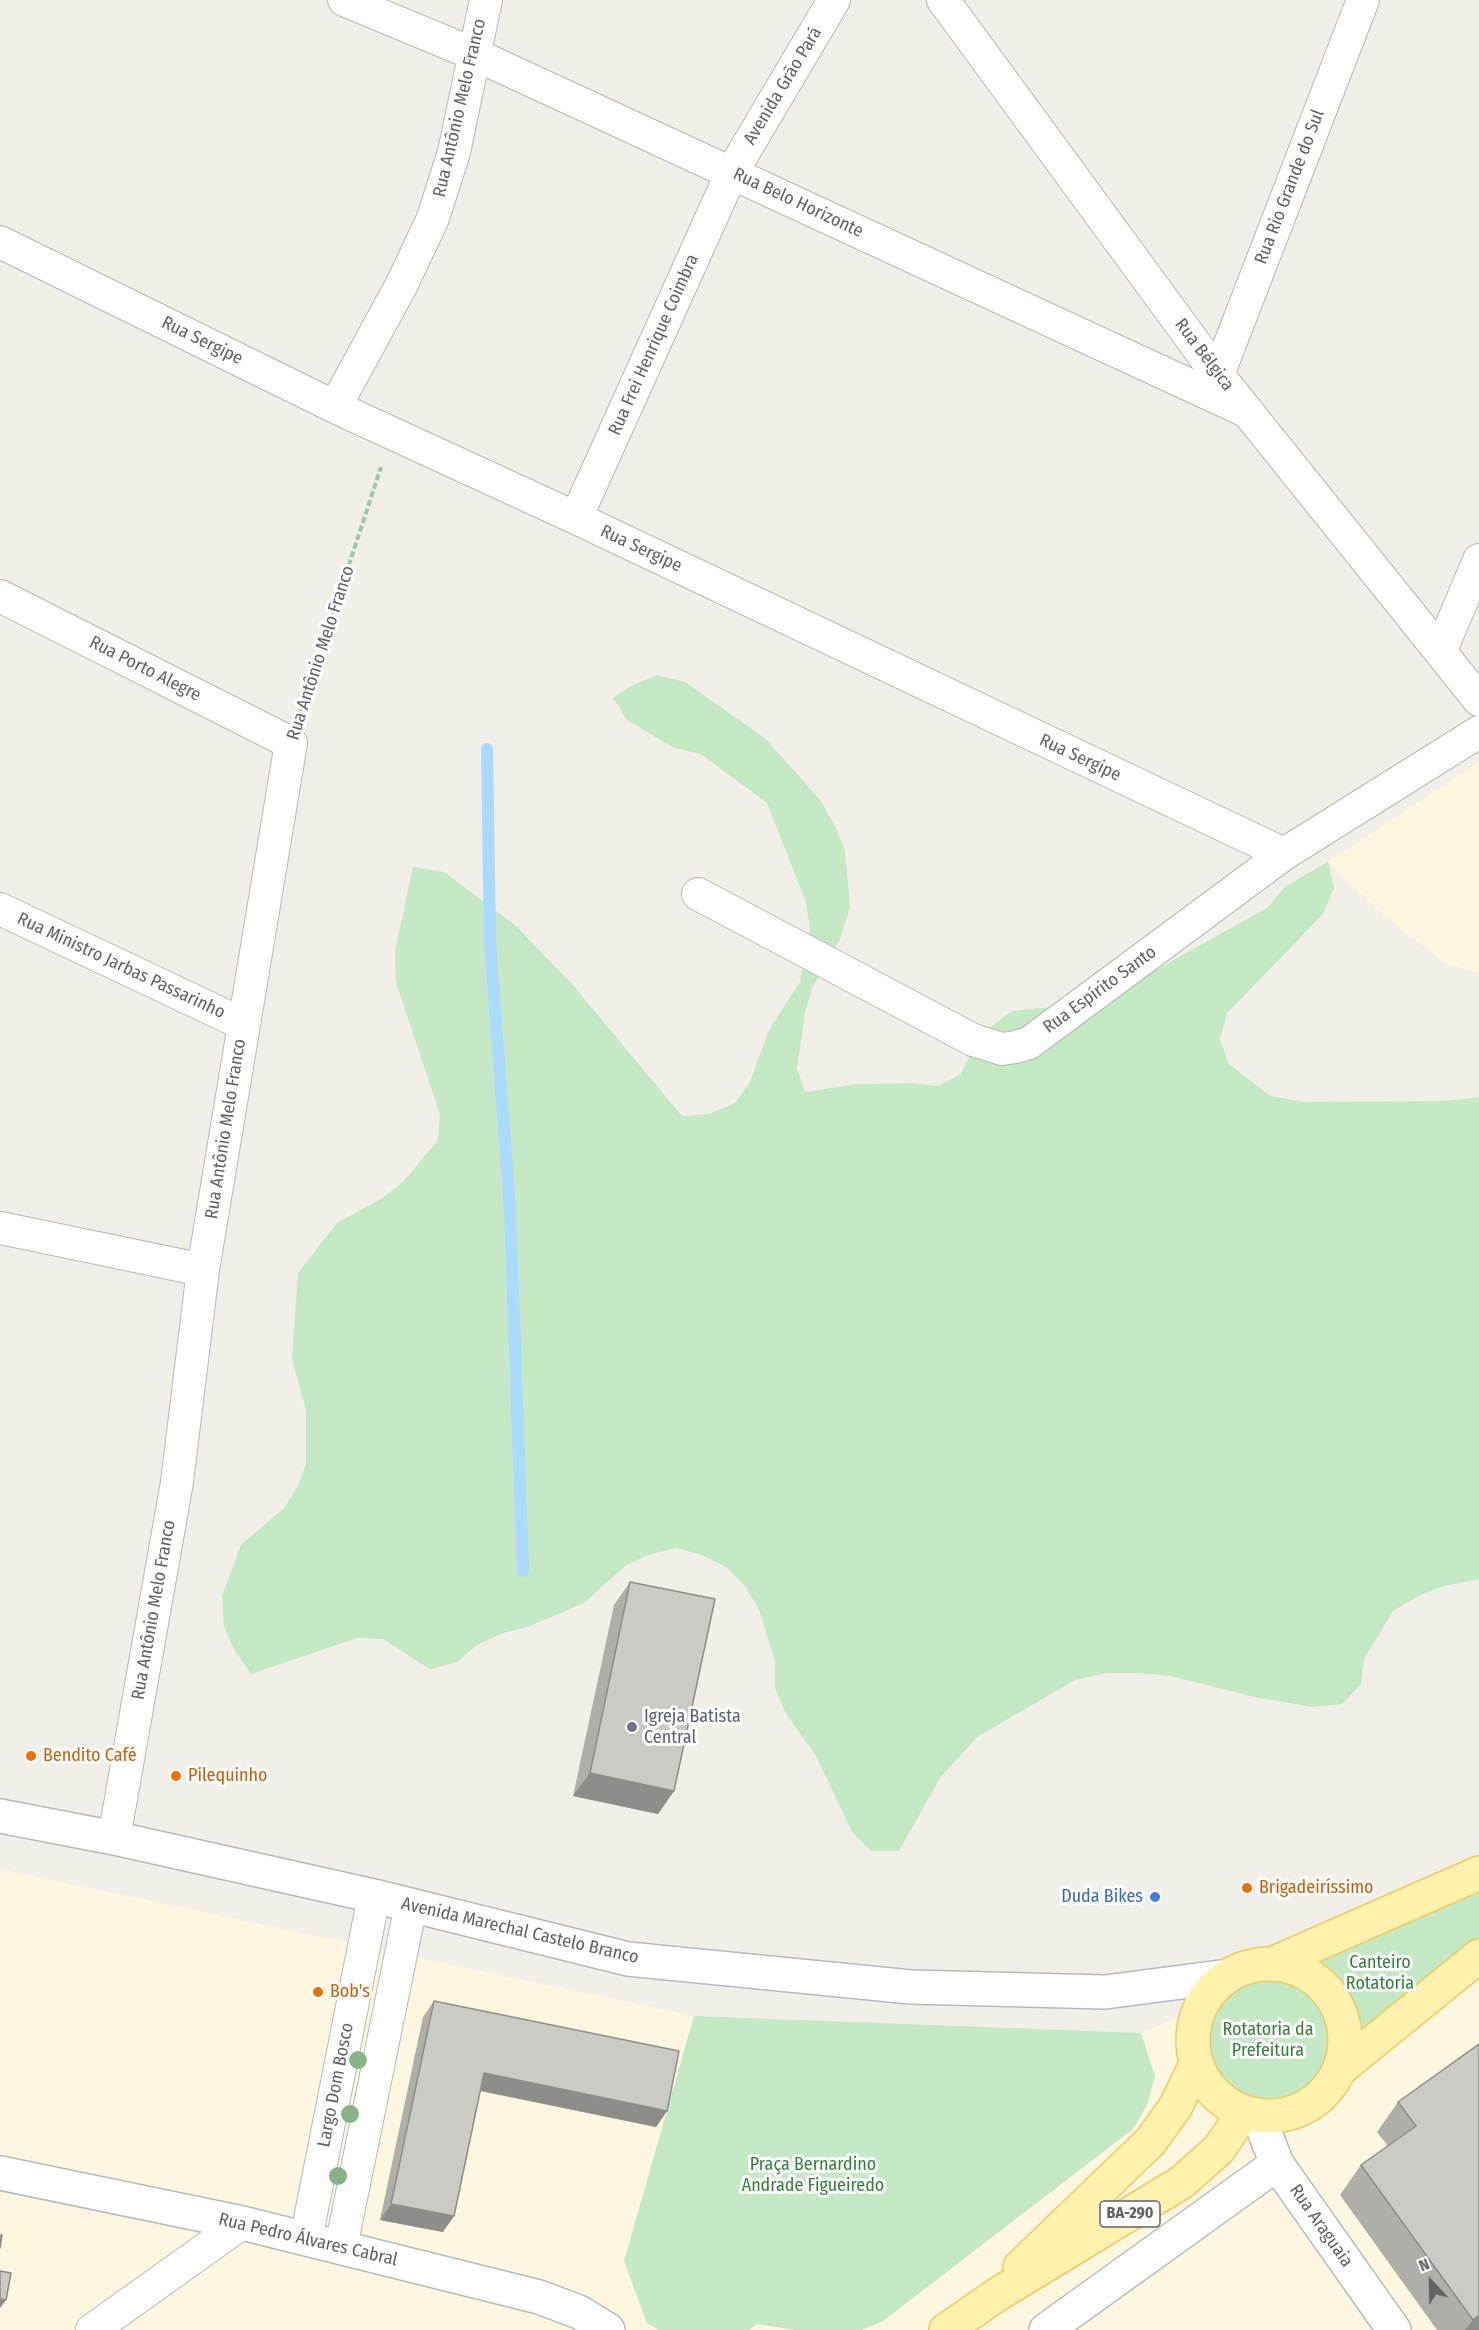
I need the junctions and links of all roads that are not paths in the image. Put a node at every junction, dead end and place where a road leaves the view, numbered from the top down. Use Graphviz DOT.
graph roads {
  1 [pos="344,0"];
  2 [pos="486,0"];
  3 [pos="834,0"];
  4 [pos="943,0"];
  5 [pos="1363,0"];
  6 [pos="474,54"];
  7 [pos="732,172"];
  8 [pos="0,242"];
  9 [pos="1218,375"];
  10 [pos="335,407"];
  11 [pos="1248,411"];
  12 [pos="576,518"];
  13 [pos="1479,560"];
  14 [pos="0,596"];
  15 [pos="1441,650"];
  16 [pos="1479,700"];
  17 [pos="1479,732"];
  18 [pos="291,742"];
  19 [pos="1284,854"];
  20 [pos="698,894"];
  21 [pos="0,909"];
  22 [pos="243,1024"];
  23 [pos="0,1228"];
  24 [pos="203,1270"];
  25 [pos="0,1816"];
  26 [pos="114,1838"];
  27 [pos="1479,1873"];
  28 [pos="374,1896"];
  29 [pos="411,1905"];
  30 [pos="1479,1956"];
  31 [pos="1274,1964"];
  32 [pos="1228,1976"];
  33 [pos="1196,2064"];
  34 [pos="1340,2069"];
  35 [pos="1251,2114"];
  36 [pos="1277,2164"];
  37 [pos="0,2173"];
  38 [pos="242,2223"];
  39 [pos="306,2239"];
  40 [pos="341,2247"];
  41 [pos="998,2294"];
  42 [pos="93,2330"];
  43 [pos="608,2330"];
  44 [pos="946,2330"];
  45 [pos="1046,2330"];
  46 [pos="1394,2330"];
  1 -- 6 [label="street, Rua Belo Horizonte"];
  2 -- 6 [label="street, Rua Antônio Melo Franco"];
  3 -- 7 [label="street, Avenida Grão Pará"];
  4 -- 9 [label="street, Rua Bélgica"];
  5 -- 9 [label="street, Rua Rio Grande do Sul"];
  6 -- 7 [label="street, Rua Belo Horizonte"];
  6 -- 10 [label="street, Rua Antônio Melo Franco"];
  7 -- 11 [label="street, Rua Belo Horizonte"];
  7 -- 12 [label="street, Rua Frei Henrique Coimbra"];
  8 -- 10 [label="street, Rua Sergipe"];
  9 -- 11 [label="street, Rua Bélgica"];
  10 -- 12 [label="street, Rua Sergipe"];
  11 -- 15 [label="street, Rua Bélgica"];
  12 -- 19 [label="street, Rua Sergipe"];
  13 -- 15 [label="street"];
  14 -- 18 [label="street, Rua Porto Alegre"];
  15 -- 16 [label="street, Rua Bélgica"];
  17 -- 19 [label="street, Rua Espírito Santo"];
  18 -- 22 [label="street, Rua Antônio Melo Franco"];
  19 -- 20 [label="street, Rua Espírito Santo"];
  21 -- 22 [label="street, Rua Ministro Jarbas Passarinho"];
  22 -- 24 [label="street, Rua Antônio Melo Franco"];
  23 -- 24 [label="street"];
  24 -- 26 [label="street, Rua Antônio Melo Franco"];
  25 -- 26 [label="street, Avenida Marechal Castelo Branco"];
  26 -- 28 [label="street, Avenida Marechal Castelo Branco"];
  27 -- 31 [label="main road"];
  28 -- 29 [label="street, Avenida Marechal Castelo Branco"];
  28 -- 39 [label="street, Largo Dom Bosco"];
  29 -- 32 [label="street, Avenida Marechal Castelo Branco"];
  29 -- 40 [label="street, Largo Dom Bosco"];
  30 -- 34 [label="main road"];
  31 -- 32 [label="main road"];
  31 -- 34 [label="main road"];
  32 -- 33 [label="main road"];
  33 -- 35 [label="main road"];
  33 -- 41 [label="main road, BA-290"];
  34 -- 35 [label="main road"];
  35 -- 36 [label="street, Rua Araguaia"];
  35 -- 41 [label="main road, BA-290"];
  36 -- 45 [label="street"];
  36 -- 46 [label="street, Rua Araguaia"];
  37 -- 38 [label="street, Rua Pedro Álvares Cabral"];
  38 -- 39 [label="street, Rua Pedro Álvares Cabral"];
  38 -- 42 [label="street"];
  39 -- 40 [label="street, Rua Pedro Álvares Cabral"];
  40 -- 43 [label="street, Rua Pedro Álvares Cabral"];
  41 -- 44 [label="main road, BA-290"];
}
